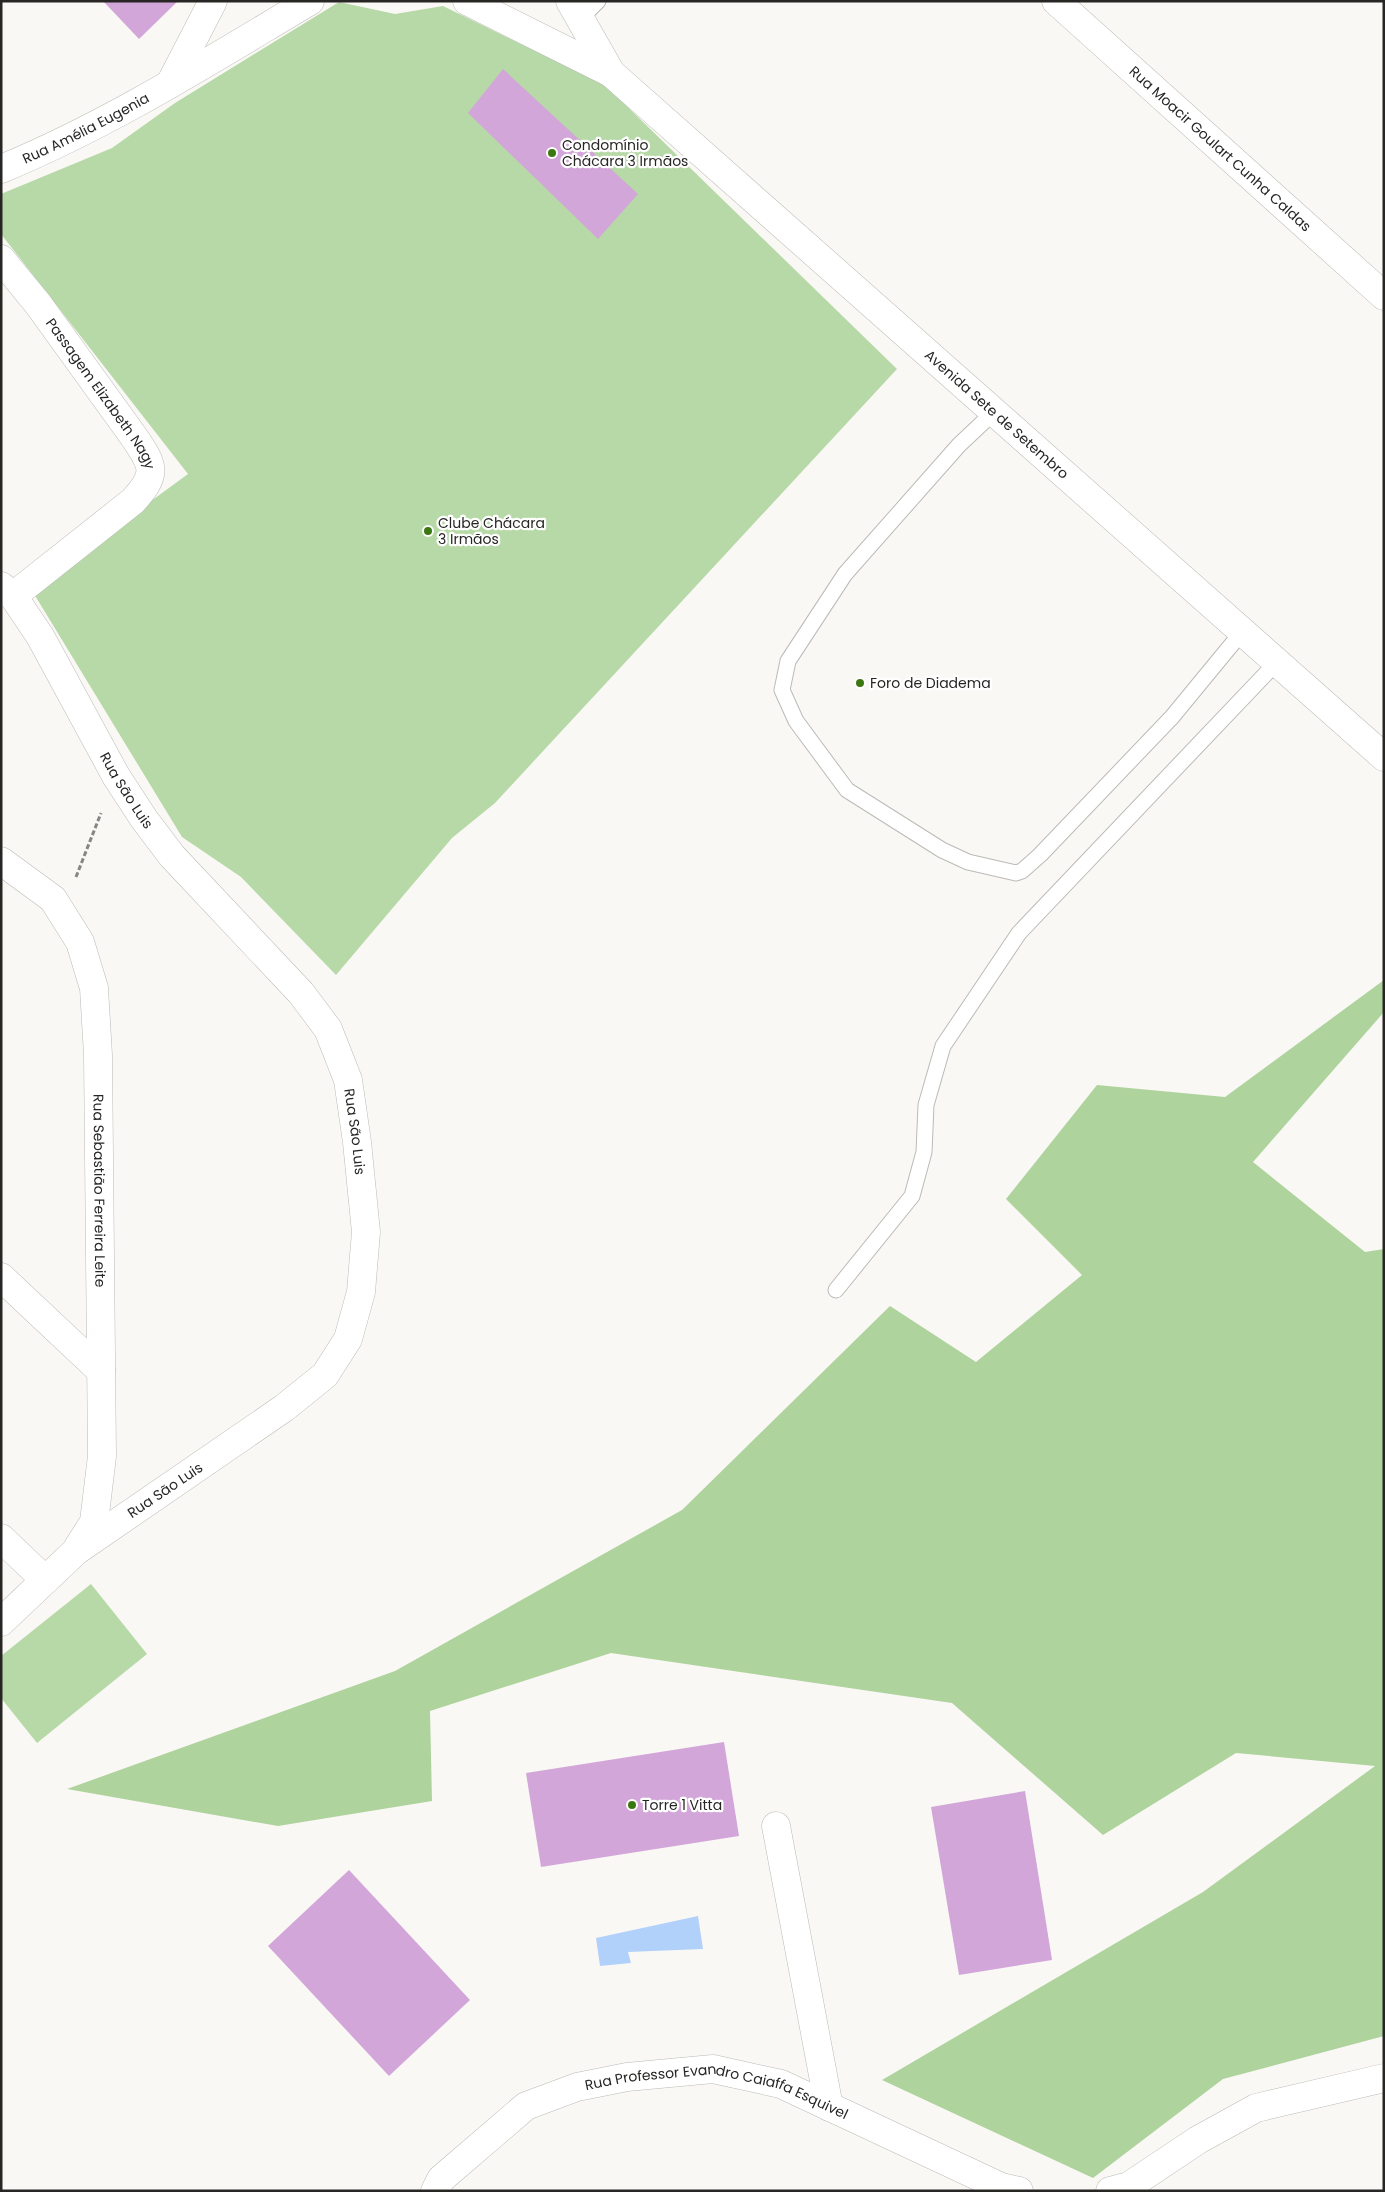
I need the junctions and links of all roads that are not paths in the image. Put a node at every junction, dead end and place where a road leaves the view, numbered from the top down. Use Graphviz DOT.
graph roads {
  1 [pos="214,1"];
  2 [pos="310,1"];
  3 [pos="467,1"];
  4 [pos="1056,1"];
  5 [pos="583,7"];
  6 [pos="611,72"];
  7 [pos="169,85"];
  8 [pos="1,169"];
  9 [pos="1,259"];
  10 [pos="1384,296"];
  11 [pos="994,412"];
  12 [pos="7,591"];
  13 [pos="1242,632"];
  14 [pos="1277,662"];
  15 [pos="1384,757"];
  16 [pos="1,861"];
  17 [pos="1,1277"];
  18 [pos="836,1290"];
  19 [pos="101,1371"];
  20 [pos="1,1538"];
  21 [pos="76,1551"];
  22 [pos="45,1580"];
  23 [pos="1,1622"];
  24 [pos="776,1826"];
  25 [pos="1384,2078"];
  26 [pos="829,2107"];
  27 [pos="435,2191"];
  28 [pos="1019,2191"];
  29 [pos="1110,2191"];
  1 -- 7 [label="street"];
  2 -- 7 [label="street, Rua Amélia Eugenia"];
  3 -- 6 [label="street, Avenida Sete de Setembro"];
  4 -- 10 [label="street, Rua Moacir Goulart Cunha Caldas"];
  5 -- 6 [label="street, Avenida Sete de Setembro"];
  6 -- 11 [label="street, Avenida Sete de Setembro"];
  7 -- 8 [label="street, Rua Amélia Eugenia"];
  9 -- 12 [label="street, Passagem Elizabeth Nagy"];
  11 -- 13 [label="street, Avenida Sete de Setembro"];
  11 -- 13 [label="lane"];
  12 -- 21 [label="street, Rua São Luis"];
  13 -- 14 [label="street, Avenida Sete de Setembro"];
  14 -- 15 [label="street, Avenida Sete de Setembro"];
  14 -- 18 [label="lane"];
  16 -- 19 [label="street, Rua Sebastião Ferreira Leite"];
  17 -- 19 [label="street"];
  19 -- 21 [label="street, Rua Sebastião Ferreira Leite"];
  20 -- 22 [label="street"];
  21 -- 22 [label="street, Rua São Luis"];
  22 -- 23 [label="street, Rua São Luis"];
  24 -- 26 [label="street"];
  25 -- 29 [label="street"];
  26 -- 27 [label="street, Rua Professor Evandro Caiaffa Esquivel"];
  26 -- 28 [label="street, Rua Professor Evandro Caiaffa Esquivel"];
}
